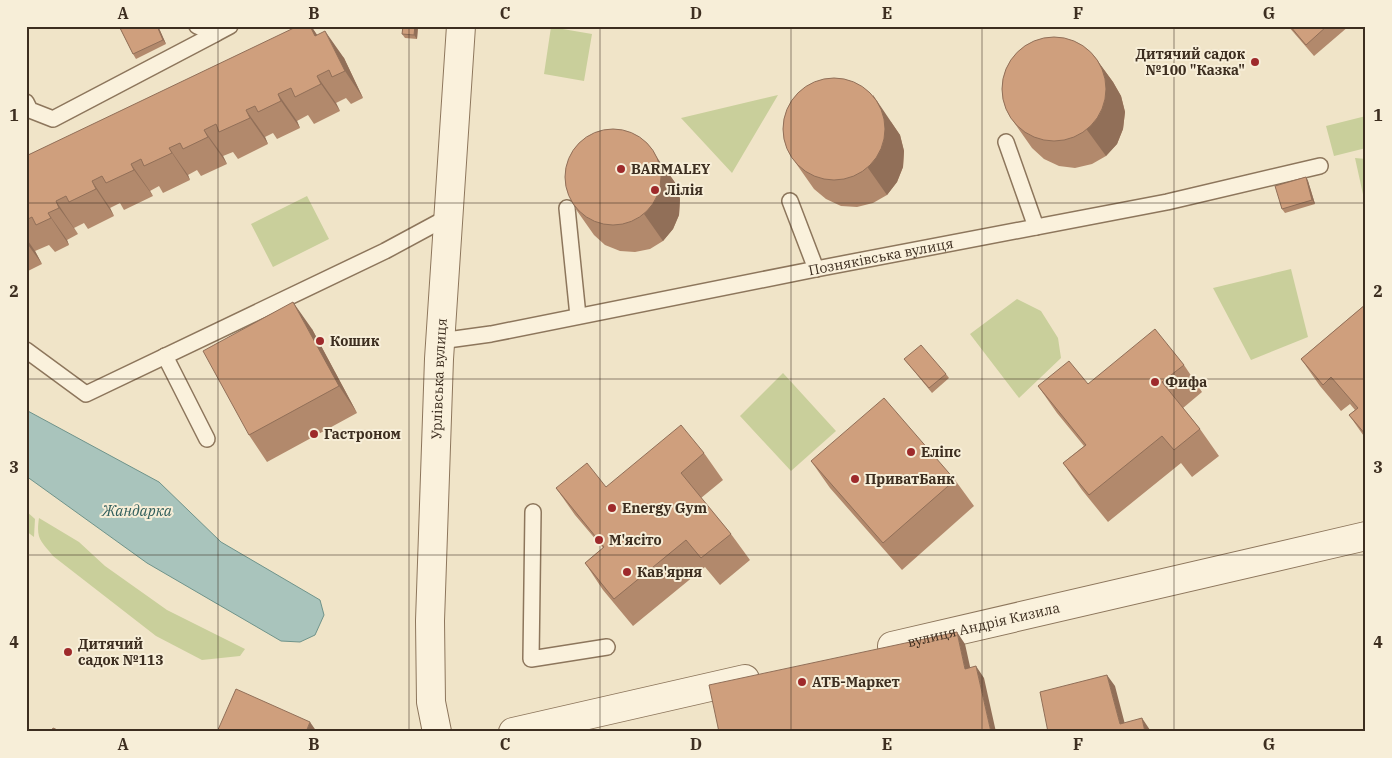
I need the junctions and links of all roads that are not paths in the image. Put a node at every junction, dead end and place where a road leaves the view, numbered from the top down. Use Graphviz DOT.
graph roads {
  1 [pos="197,26"];
  2 [pos="230,26"];
  3 [pos="460,26"];
  4 [pos="215,34"];
  5 [pos="26,102"];
  6 [pos="1006,142"];
  7 [pos="1320,166"];
  8 [pos="790,201"];
  9 [pos="567,208"];
  10 [pos="448,217"];
  11 [pos="1036,227"];
  12 [pos="816,270"];
  13 [pos="578,316"];
  14 [pos="440,341"];
  15 [pos="26,350"];
  16 [pos="165,356"];
  17 [pos="207,439"];
  18 [pos="533,512"];
  19 [pos="1366,536"];
  20 [pos="607,647"];
  21 [pos="870,651"];
  22 [pos="766,674"];
  23 [pos="437,732"];
  24 [pos="513,732"];
  1 -- 4 [label="lane"];
  2 -- 4 [label="lane"];
  3 -- 10 [label="street, Урлівська вулиця"];
  4 -- 5 [label="lane"];
  6 -- 11 [label="lane"];
  7 -- 11 [label="lane, Позняківська вулиця"];
  8 -- 12 [label="lane"];
  9 -- 13 [label="lane"];
  10 -- 14 [label="street, Урлівська вулиця"];
  10 -- 16 [label="lane"];
  11 -- 12 [label="lane, Позняківська вулиця"];
  12 -- 13 [label="lane, Позняківська вулиця"];
  13 -- 14 [label="lane, Позняківська вулиця"];
  14 -- 23 [label="street, Урлівська вулиця"];
  15 -- 16 [label="lane"];
  16 -- 17 [label="lane"];
  18 -- 20 [label="lane"];
  19 -- 21 [label="street, вулиця Андрія Кизила"];
  22 -- 24 [label="street"];
}
